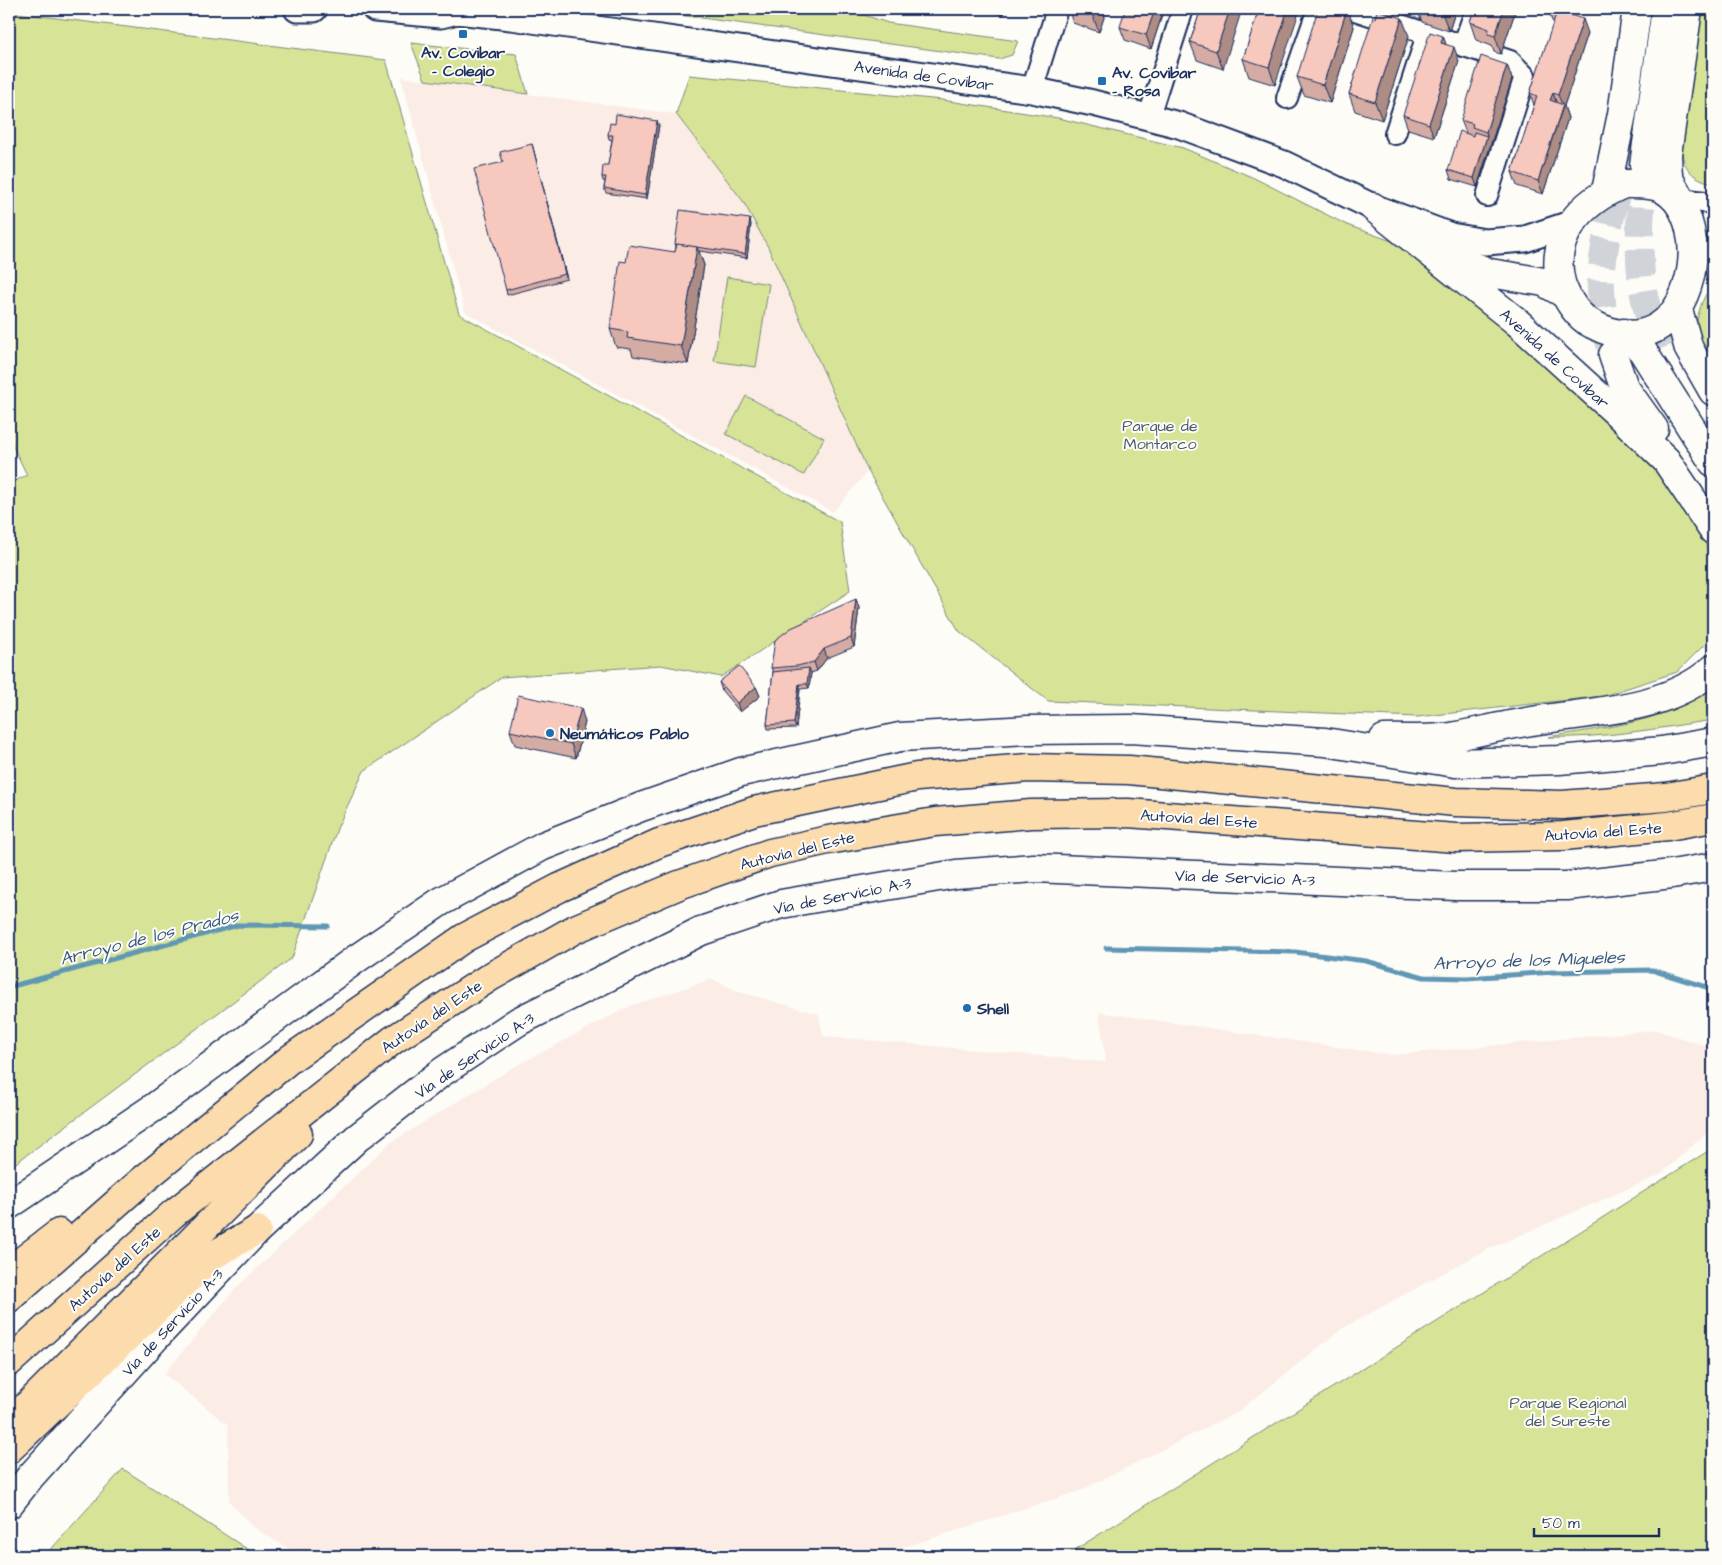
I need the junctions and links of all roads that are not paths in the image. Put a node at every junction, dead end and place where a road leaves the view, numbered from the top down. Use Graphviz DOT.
graph roads {
  1 [pos="297,9"];
  2 [pos="314,9"];
  3 [pos="375,9"];
  4 [pos="1057,9"];
  5 [pos="1183,9"];
  6 [pos="1318,9"];
  7 [pos="1352,9"];
  8 [pos="1422,9"];
  9 [pos="1476,9"];
  10 [pos="1637,9"];
  11 [pos="1650,9"];
  12 [pos="1666,9"];
  13 [pos="1688,9"];
  14 [pos="454,10"];
  15 [pos="1421,33"];
  16 [pos="1463,46"];
  17 [pos="1032,90"];
  18 [pos="1287,98"];
  19 [pos="1149,116"];
  20 [pos="1395,134"];
  21 [pos="1606,191"];
  22 [pos="1487,196"];
  23 [pos="1680,199"];
  24 [pos="1713,203"];
  25 [pos="1373,207"];
  26 [pos="1570,224"];
  27 [pos="1419,244"];
  28 [pos="1707,251"];
  29 [pos="1565,294"];
  30 [pos="1679,313"];
  31 [pos="1618,344"];
  32 [pos="1660,349"];
  33 [pos="1712,386"];
  34 [pos="1713,433"];
  35 [pos="1713,462"];
  36 [pos="1713,501"];
  37 [pos="1713,530"];
  38 [pos="1713,652"];
  39 [pos="1713,669"];
  40 [pos="1679,690"];
  41 [pos="1325,742"];
  42 [pos="1713,742"];
  43 [pos="1713,789"];
  44 [pos="1713,818"];
  45 [pos="1713,867"];
  46 [pos="393,1040"];
  47 [pos="143,1180"];
  48 [pos="9,1205"];
  49 [pos="257,1230"];
  50 [pos="9,1271"];
  51 [pos="9,1298"];
  52 [pos="9,1362"];
  53 [pos="9,1424"];
  54 [pos="9,1449"];
  55 [pos="9,1504"];
  1 -- 2 [label="street"];
  3 -- 14 [label="street, Avenida de Covibar"];
  4 -- 17 [label="street"];
  5 -- 19 [label="street"];
  6 -- 18 [label="street"];
  7 -- 15 [label="street"];
  8 -- 15 [label="street"];
  9 -- 16 [label="street"];
  10 -- 21 [label="main road"];
  11 -- 12 [label="main road"];
  13 -- 23 [label="main road"];
  14 -- 17 [label="street, Avenida de Covibar"];
  15 -- 16 [label="street"];
  15 -- 20 [label="street"];
  16 -- 22 [label="street"];
  17 -- 19 [label="street, Avenida de Covibar"];
  19 -- 25 [label="street, Avenida de Covibar"];
  21 -- 23 [label="main road"];
  21 -- 26 [label="main road"];
  23 -- 24 [label="street"];
  23 -- 28 [label="main road"];
  25 -- 26 [label="street, Avenida de Covibar"];
  25 -- 27 [label="main road, Avenida de Covibar"];
  26 -- 29 [label="main road"];
  27 -- 29 [label="main road"];
  27 -- 37 [label="main road, Avenida de Covibar"];
  28 -- 30 [label="main road"];
  29 -- 31 [label="main road"];
  30 -- 31 [label="main road"];
  30 -- 33 [label="main road"];
  31 -- 35 [label="main road"];
  31 -- 36 [label="main road"];
  32 -- 34 [label="main road"];
  38 -- 40 [label="main road"];
  39 -- 40 [label="main road"];
  40 -- 41 [label="main road"];
  41 -- 42 [label="main road"];
  41 -- 48 [label="main road"];
  43 -- 47 [label="highway, Autovía del Este"];
  44 -- 46 [label="highway, Autovía del Este"];
  45 -- 49 [label="main road, Vía de Servicio A-3"];
  46 -- 52 [label="highway, Autovía del Este"];
  46 -- 53 [label="highway"];
  47 -- 50 [label="highway"];
  47 -- 51 [label="highway, Autovía del Este"];
  49 -- 54 [label="highway"];
  49 -- 55 [label="main road, Vía de Servicio A-3"];
}
